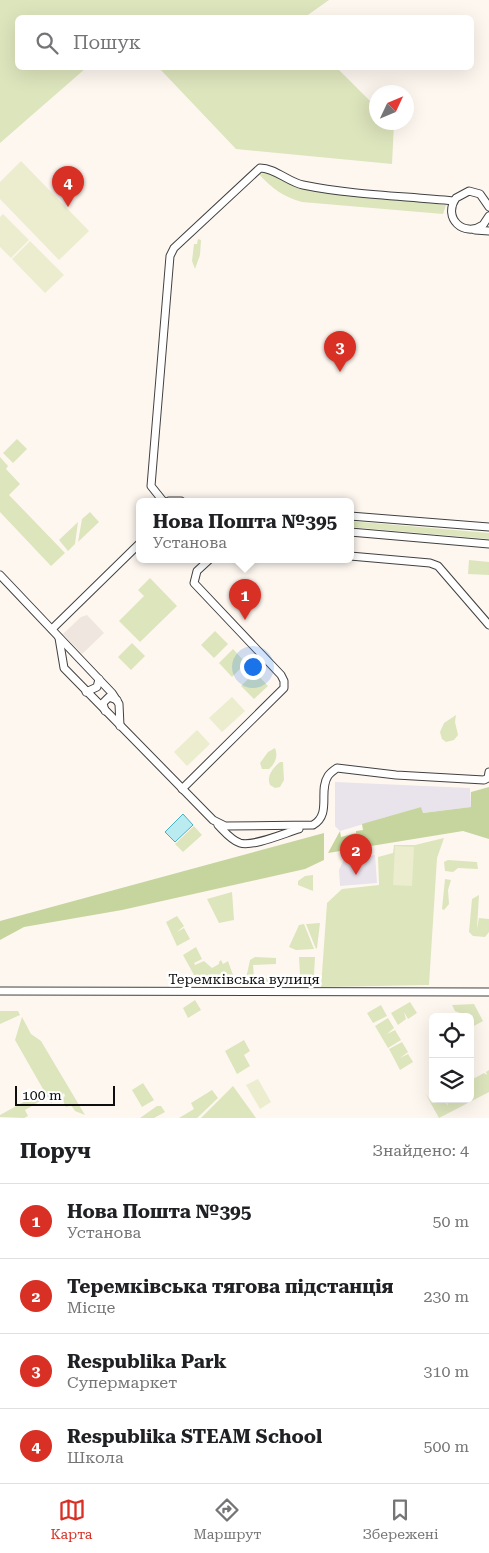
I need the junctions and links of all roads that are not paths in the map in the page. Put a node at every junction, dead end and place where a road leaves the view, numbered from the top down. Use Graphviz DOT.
graph roads {
  1 [pos="454,201"];
  2 [pos="489,207"];
  3 [pos="489,216"];
  4 [pos="473,230"];
  5 [pos="489,231"];
  6 [pos="161,498"];
  7 [pos="354,516"];
  8 [pos="489,527"];
  9 [pos="354,532"];
  10 [pos="489,544"];
  11 [pos="136,547"];
  12 [pos="136,553"];
  13 [pos="354,556"];
  14 [pos="125,559"];
  15 [pos="205,563"];
  16 [pos="0,575"];
  17 [pos="489,625"];
  18 [pos="52,629"];
  19 [pos="60,638"];
  20 [pos="74,654"];
  21 [pos="62,663"];
  22 [pos="99,679"];
  23 [pos="86,692"];
  24 [pos="117,700"];
  25 [pos="105,711"];
  26 [pos="120,726"];
  27 [pos="489,772"];
  28 [pos="182,789"];
  29 [pos="213,820"];
  30 [pos="308,826"];
  31 [pos="0,991"];
  32 [pos="489,992"];
  1 -- 2 [label="street"];
  1 -- 4 [label="street"];
  1 -- 6 [label="street"];
  3 -- 4 [label="street"];
  4 -- 5 [label="street"];
  7 -- 8 [label="street"];
  9 -- 10 [label="street"];
  11 -- 14 [label="street"];
  12 -- 14 [label="street"];
  13 -- 17 [label="street"];
  14 -- 18 [label="street"];
  15 -- 28 [label="street"];
  16 -- 18 [label="street"];
  18 -- 19 [label="street"];
  19 -- 20 [label="street"];
  19 -- 21 [label="street"];
  20 -- 21 [label="street"];
  20 -- 22 [label="street"];
  21 -- 23 [label="street"];
  22 -- 23 [label="street"];
  22 -- 24 [label="street"];
  23 -- 25 [label="street"];
  24 -- 25 [label="street"];
  24 -- 26 [label="street"];
  25 -- 26 [label="street"];
  26 -- 28 [label="street"];
  27 -- 30 [label="street"];
  28 -- 29 [label="street"];
  29 -- 30 [label="street"];
  29 -- 30 [label="street"];
  31 -- 32 [label="street, Теремківська вулиця"];
}
